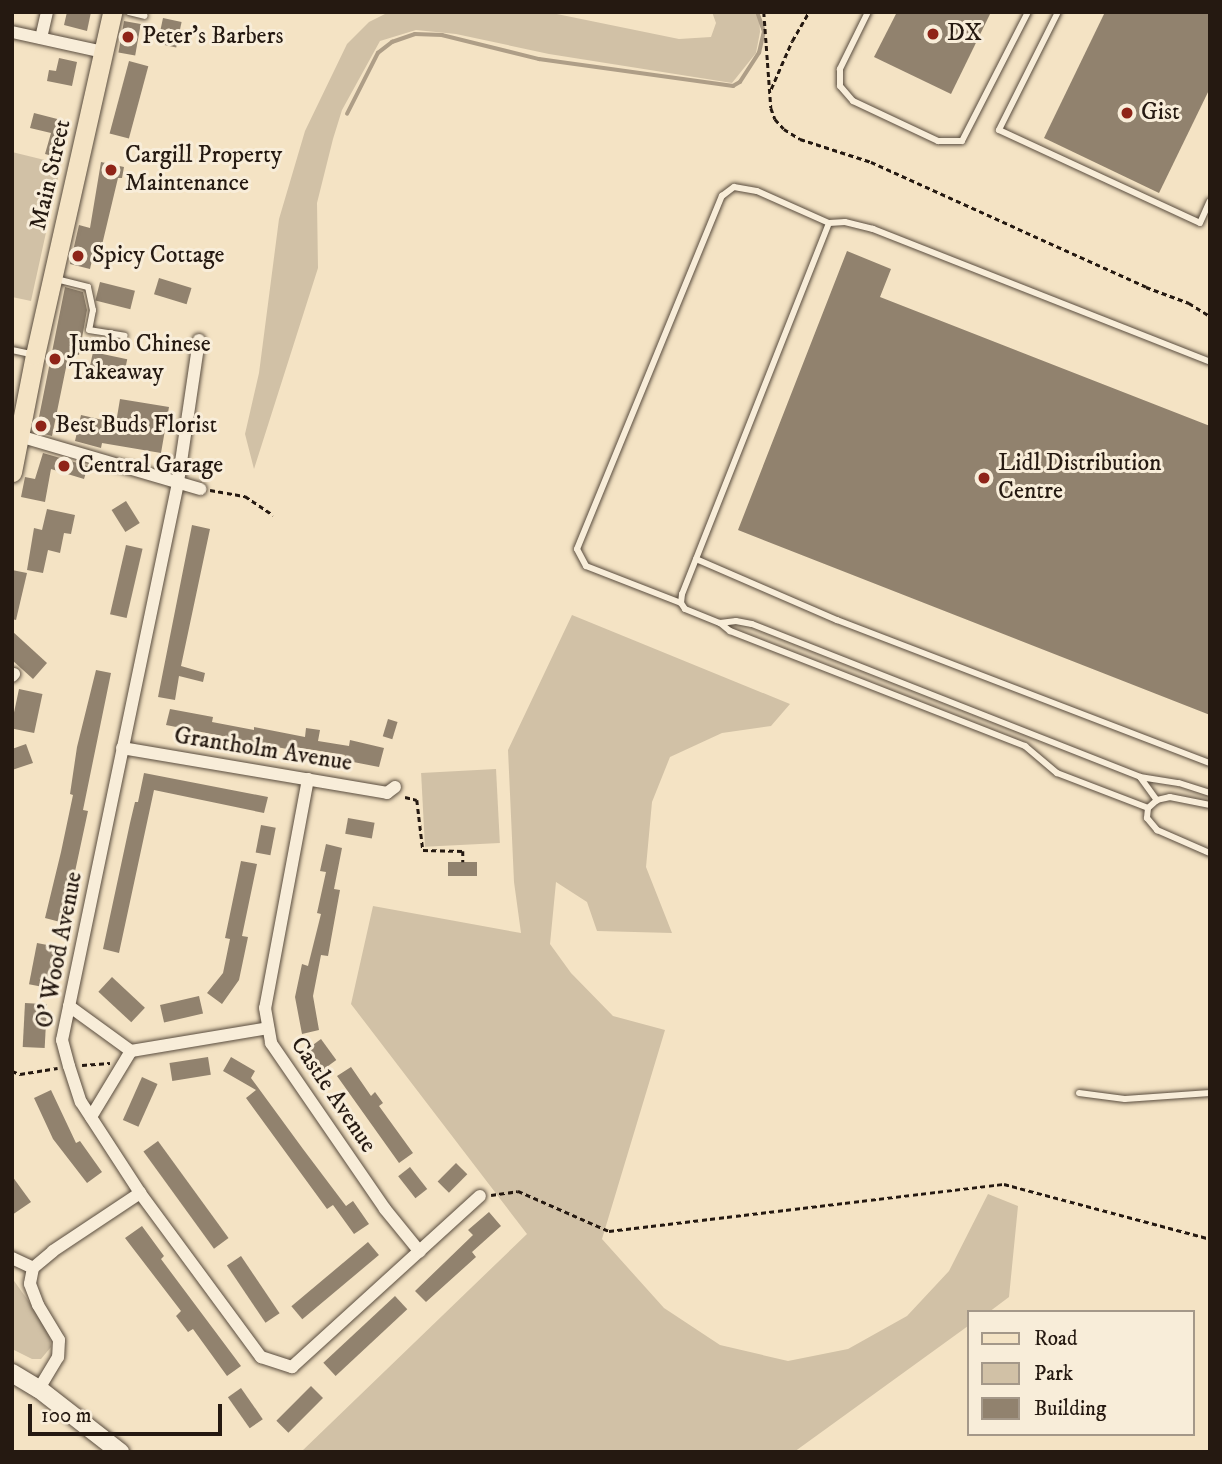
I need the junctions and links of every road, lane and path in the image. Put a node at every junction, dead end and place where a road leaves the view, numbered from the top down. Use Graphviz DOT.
graph roads {
  1 [pos="47,12"];
  2 [pos="113,12"];
  3 [pos="129,12"];
  4 [pos="764,12"];
  5 [pos="809,12"];
  6 [pos="868,12"];
  7 [pos="1028,12"];
  8 [pos="1058,12"];
  9 [pos="145,16"];
  10 [pos="12,32"];
  11 [pos="41,38"];
  12 [pos="104,52"];
  13 [pos="770,92"];
  14 [pos="1210,201"];
  15 [pos="829,223"];
  16 [pos="53,278"];
  17 [pos="1210,316"];
  18 [pos="125,336"];
  19 [pos="199,340"];
  20 [pos="12,350"];
  21 [pos="35,355"];
  22 [pos="1210,362"];
  23 [pos="19,436"];
  24 [pos="12,472"];
  25 [pos="178,483"];
  26 [pos="200,489"];
  27 [pos="273,515"];
  28 [pos="696,559"];
  29 [pos="681,603"];
  30 [pos="720,623"];
  31 [pos="122,748"];
  32 [pos="1210,762"];
  33 [pos="1140,776"];
  34 [pos="308,779"];
  35 [pos="391,790"];
  36 [pos="1210,793"];
  37 [pos="1157,800"];
  38 [pos="1210,805"];
  39 [pos="1148,808"];
  40 [pos="1210,853"];
  41 [pos="463,862"];
  42 [pos="69,1006"];
  43 [pos="268,1028"];
  44 [pos="131,1051"];
  45 [pos="1079,1093"];
  46 [pos="1210,1093"];
  47 [pos="90,1117"];
  48 [pos="140,1194"];
  49 [pos="481,1196"];
  50 [pos="1210,1240"];
  51 [pos="420,1252"];
  52 [pos="12,1258"];
  53 [pos="33,1268"];
  54 [pos="12,1373"];
  55 [pos="39,1389"];
  56 [pos="120,1452"];
  1 -- 11 [label="street"];
  2 -- 12 [label="main road, Main Street"];
  3 -- 9 [label="lane"];
  4 -- 13 [label="path"];
  5 -- 13 [label="path"];
  6 -- 7 [label="lane"];
  8 -- 14 [label="lane"];
  10 -- 11 [label="street"];
  11 -- 12 [label="street"];
  12 -- 16 [label="main road, Main Street"];
  13 -- 17 [label="path"];
  15 -- 22 [label="lane"];
  15 -- 28 [label="lane"];
  15 -- 29 [label="lane"];
  16 -- 18 [label="lane"];
  16 -- 21 [label="main road, Main Street"];
  19 -- 25 [label="street, O' Wood Avenue"];
  20 -- 21 [label="lane"];
  21 -- 23 [label="main road, Main Street"];
  23 -- 24 [label="main road, Main Street"];
  23 -- 25 [label="street"];
  25 -- 26 [label="street"];
  25 -- 31 [label="street, O' Wood Avenue"];
  26 -- 27 [label="path"];
  28 -- 29 [label="lane"];
  28 -- 32 [label="lane"];
  29 -- 30 [label="lane"];
  30 -- 33 [label="lane"];
  30 -- 39 [label="lane"];
  31 -- 34 [label="street, Grantholm Avenue"];
  31 -- 42 [label="street, O' Wood Avenue"];
  33 -- 36 [label="lane"];
  33 -- 37 [label="lane"];
  34 -- 35 [label="street, Grantholm Avenue"];
  34 -- 43 [label="street, Castle Avenue"];
  35 -- 41 [label="path"];
  37 -- 38 [label="lane"];
  37 -- 39 [label="lane"];
  39 -- 40 [label="lane"];
  42 -- 44 [label="street"];
  42 -- 47 [label="street, O' Wood Avenue"];
  43 -- 44 [label="street"];
  43 -- 51 [label="street, Castle Avenue"];
  44 -- 47 [label="street"];
  45 -- 46 [label="lane"];
  47 -- 48 [label="street, O' Wood Avenue"];
  48 -- 51 [label="street, O' Wood Avenue"];
  48 -- 53 [label="street"];
  49 -- 50 [label="path"];
  49 -- 51 [label="street, O' Wood Avenue"];
  52 -- 53 [label="street"];
  53 -- 55 [label="street"];
  54 -- 55 [label="main road"];
  55 -- 56 [label="main road"];
}
